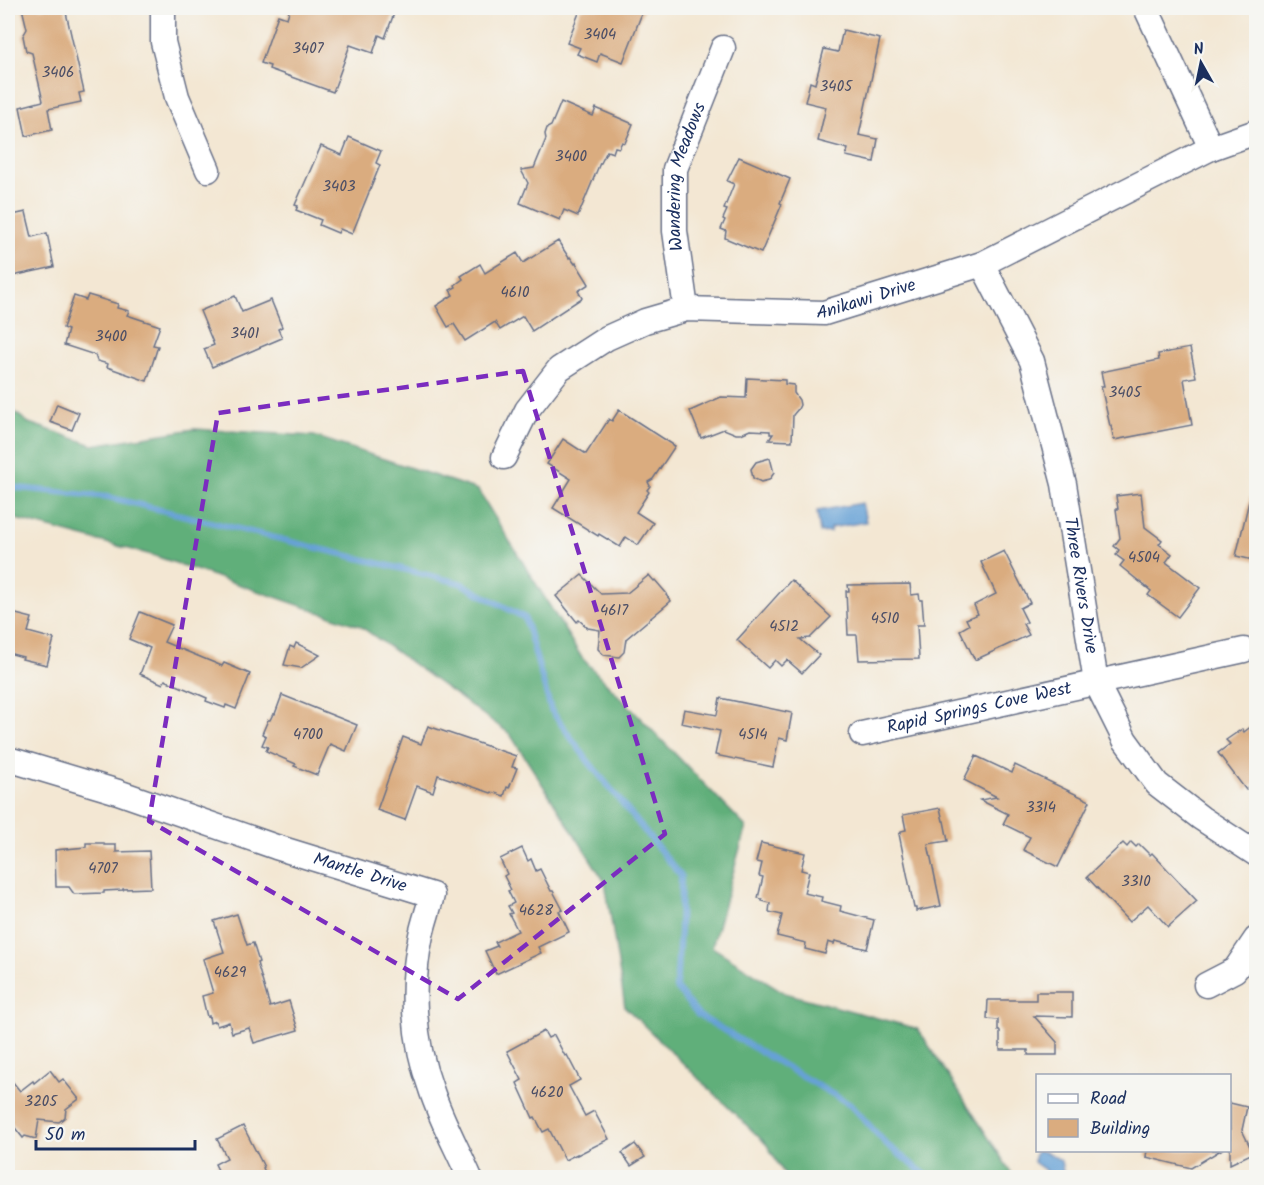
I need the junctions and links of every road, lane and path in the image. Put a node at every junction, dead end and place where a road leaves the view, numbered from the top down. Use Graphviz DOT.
graph roads {
  1 [pos="163,8"];
  2 [pos="1146,8"];
  3 [pos="723,48"];
  4 [pos="1257,132"];
  5 [pos="1212,148"];
  6 [pos="208,170"];
  7 [pos="982,264"];
  8 [pos="686,309"];
  9 [pos="504,457"];
  10 [pos="1244,650"];
  11 [pos="1096,682"];
  12 [pos="862,734"];
  13 [pos="8,759"];
  14 [pos="1257,854"];
  15 [pos="1257,939"];
  16 [pos="1206,985"];
  17 [pos="470,1178"];
  1 -- 6 [label="street"];
  2 -- 5 [label="street"];
  3 -- 8 [label="street, Wandering Meadows"];
  4 -- 5 [label="street, Anikawi Drive"];
  5 -- 7 [label="street, Anikawi Drive"];
  7 -- 8 [label="street, Anikawi Drive"];
  7 -- 11 [label="street, Three Rivers Drive"];
  8 -- 9 [label="street, Anikawi Drive"];
  10 -- 11 [label="street, Rapid Springs Cove West"];
  11 -- 12 [label="street, Rapid Springs Cove West"];
  11 -- 14 [label="street, Three Rivers Drive"];
  13 -- 17 [label="street, Mantle Drive"];
  15 -- 16 [label="street"];
}
